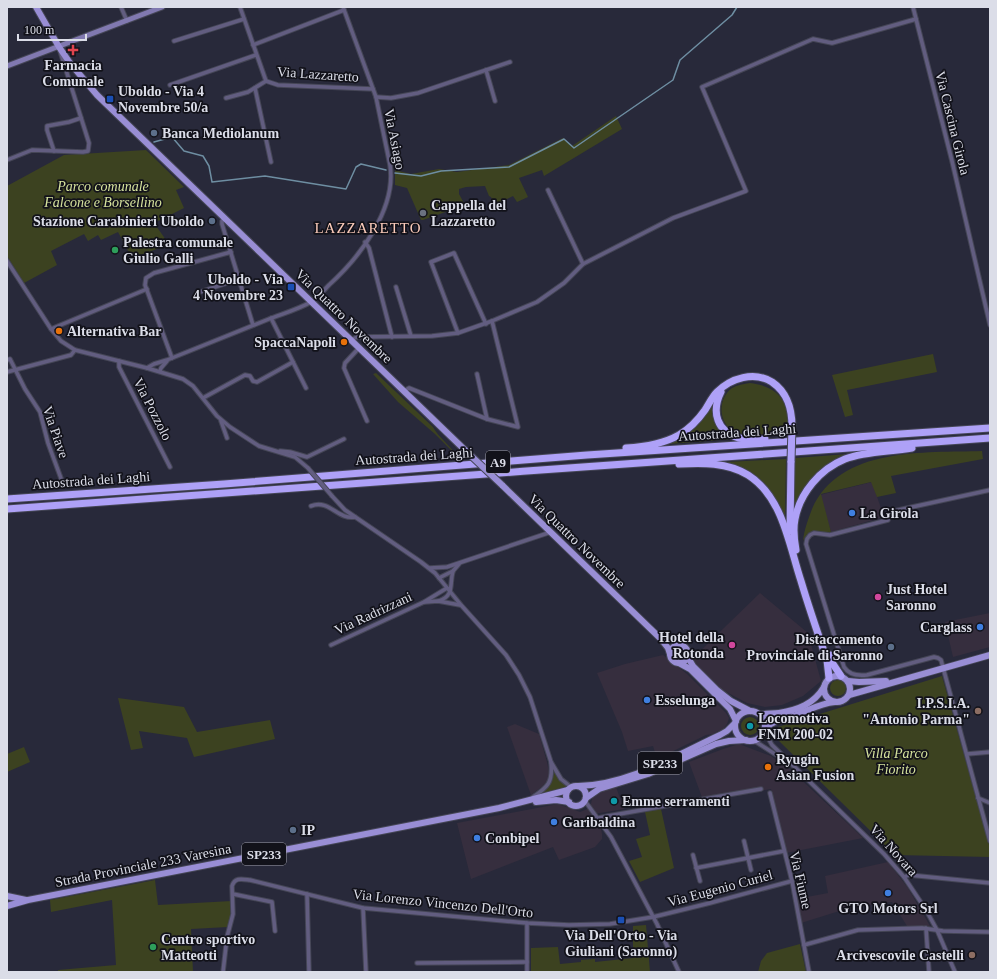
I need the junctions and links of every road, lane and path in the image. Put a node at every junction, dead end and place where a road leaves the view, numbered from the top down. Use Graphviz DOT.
graph roads {
  1 [pos="36,7"];
  2 [pos="121,7"];
  3 [pos="162,7"];
  4 [pos="240,7"];
  5 [pos="913,7"];
  6 [pos="343,9"];
  7 [pos="244,19"];
  8 [pos="916,19"];
  9 [pos="127,21"];
  10 [pos="174,41"];
  11 [pos="253,45"];
  12 [pos="58,46"];
  13 [pos="256,55"];
  14 [pos="510,62"];
  15 [pos="67,65"];
  16 [pos="7,66"];
  17 [pos="486,70"];
  18 [pos="266,81"];
  19 [pos="170,85"];
  20 [pos="255,88"];
  21 [pos="373,89"];
  22 [pos="376,97"];
  23 [pos="226,98"];
  24 [pos="495,101"];
  25 [pos="81,118"];
  26 [pos="54,151"];
  27 [pos="7,160"];
  28 [pos="271,162"];
  29 [pos="548,190"];
  30 [pos="224,218"];
  31 [pos="365,242"];
  32 [pos="231,252"];
  33 [pos="7,261"];
  34 [pos="583,264"];
  35 [pos="239,279"];
  36 [pos="396,288"];
  37 [pos="147,290"];
  38 [pos="197,293"];
  39 [pos="311,302"];
  40 [pos="271,318"];
  41 [pos="492,321"];
  42 [pos="486,324"];
  43 [pos="253,325"];
  44 [pos="990,325"];
  45 [pos="51,329"];
  46 [pos="458,334"];
  47 [pos="412,336"];
  48 [pos="392,337"];
  49 [pos="351,340"];
  50 [pos="359,348"];
  51 [pos="75,350"];
  52 [pos="172,358"];
  53 [pos="7,360"];
  54 [pos="167,360"];
  55 [pos="119,361"];
  56 [pos="293,362"];
  57 [pos="147,368"];
  58 [pos="15,370"];
  59 [pos="160,371"];
  60 [pos="7,372"];
  61 [pos="477,374"];
  62 [pos="726,385"];
  63 [pos="306,388"];
  64 [pos="404,391"];
  65 [pos="203,398"];
  66 [pos="487,419"];
  67 [pos="221,420"];
  68 [pos="367,421"];
  69 [pos="990,428"];
  70 [pos="227,438"];
  71 [pos="990,438"];
  72 [pos="344,439"];
  73 [pos="799,441"];
  74 [pos="932,442"];
  75 [pos="277,452"];
  76 [pos="587,455"];
  77 [pos="651,462"];
  78 [pos="170,467"];
  79 [pos="62,481"];
  80 [pos="990,490"];
  81 [pos="7,499"];
  82 [pos="311,506"];
  83 [pos="7,509"];
  84 [pos="355,517"];
  85 [pos="551,532"];
  86 [pos="794,551"];
  87 [pos="460,563"];
  88 [pos="447,567"];
  89 [pos="429,568"];
  90 [pos="452,571"];
  91 [pos="439,578"];
  92 [pos="447,588"];
  93 [pos="450,592"];
  94 [pos="438,601"];
  95 [pos="424,602"];
  96 [pos="461,606"];
  97 [pos="661,639"];
  98 [pos="332,645"];
  99 [pos="677,646"];
  100 [pos="670,654"];
  101 [pos="990,655"];
  102 [pos="687,656"];
  103 [pos="679,663"];
  104 [pos="944,668"];
  105 [pos="841,676"];
  106 [pos="829,678"];
  107 [pos="899,680"];
  108 [pos="848,681"];
  109 [pos="824,687"];
  110 [pos="849,695"];
  111 [pos="836,702"];
  112 [pos="750,711"];
  113 [pos="760,715"];
  114 [pos="736,722"];
  115 [pos="764,730"];
  116 [pos="749,740"];
  117 [pos="990,752"];
  118 [pos="966,754"];
  119 [pos="551,762"];
  120 [pos="790,763"];
  121 [pos="578,786"];
  122 [pos="570,789"];
  123 [pos="760,789"];
  124 [pos="770,793"];
  125 [pos="978,798"];
  126 [pos="586,799"];
  127 [pos="528,801"];
  128 [pos="569,802"];
  129 [pos="990,803"];
  130 [pos="499,808"];
  131 [pos="599,818"];
  132 [pos="744,841"];
  133 [pos="990,841"];
  134 [pos="784,851"];
  135 [pos="693,855"];
  136 [pos="748,858"];
  137 [pos="696,868"];
  138 [pos="751,870"];
  139 [pos="904,877"];
  140 [pos="792,880"];
  141 [pos="700,881"];
  142 [pos="990,883"];
  143 [pos="233,894"];
  144 [pos="306,894"];
  145 [pos="7,896"];
  146 [pos="28,900"];
  147 [pos="7,906"];
  148 [pos="363,908"];
  149 [pos="653,917"];
  150 [pos="527,923"];
  151 [pos="926,928"];
  152 [pos="937,930"];
  153 [pos="275,931"];
  154 [pos="990,932"];
  155 [pos="804,945"];
  156 [pos="527,962"];
  157 [pos="418,963"];
  158 [pos="223,972"];
  159 [pos="310,972"];
  160 [pos="366,972"];
  161 [pos="527,972"];
  162 [pos="680,972"];
  163 [pos="809,972"];
  164 [pos="929,972"];
  165 [pos="955,972"];
  1 -- 12 [label="main road, Via Quattro Novembre"];
  2 -- 9 [label="street"];
  3 -- 9 [label="street"];
  4 -- 7 [label="street, Via Lazzaretto"];
  5 -- 8 [label="street, Via Cascina Girola"];
  6 -- 11 [label="street"];
  6 -- 21 [label="street, Via Asiago"];
  7 -- 10 [label="street"];
  7 -- 11 [label="street, Via Lazzaretto"];
  8 -- 34 [label="street"];
  8 -- 44 [label="street, Via Cascina Girola"];
  9 -- 12 [label="street"];
  11 -- 13 [label="street, Via Lazzaretto"];
  12 -- 15 [label="main road, Via Quattro Novembre"];
  12 -- 16 [label="street"];
  13 -- 18 [label="street, Via Lazzaretto"];
  13 -- 19 [label="street"];
  14 -- 17 [label="street"];
  15 -- 25 [label="street"];
  15 -- 30 [label="main road, Via Quattro Novembre"];
  17 -- 22 [label="street"];
  17 -- 24 [label="street"];
  18 -- 20 [label="street"];
  18 -- 21 [label="street, Via Lazzaretto"];
  20 -- 23 [label="street"];
  20 -- 28 [label="street"];
  21 -- 22 [label="street, Via Asiago"];
  22 -- 31 [label="street, Via Asiago"];
  25 -- 26 [label="street"];
  25 -- 26 [label="street"];
  26 -- 27 [label="street"];
  29 -- 34 [label="street"];
  30 -- 32 [label="street"];
  30 -- 39 [label="main road, Via Quattro Novembre"];
  31 -- 39 [label="street, Via Asiago"];
  31 -- 48 [label="street"];
  32 -- 35 [label="street"];
  32 -- 37 [label="street"];
  33 -- 45 [label="street"];
  34 -- 41 [label="street"];
  35 -- 38 [label="street"];
  35 -- 43 [label="street"];
  36 -- 47 [label="street"];
  37 -- 45 [label="street"];
  37 -- 52 [label="street"];
  39 -- 40 [label="street"];
  39 -- 49 [label="main road, Via Quattro Novembre"];
  40 -- 43 [label="street"];
  40 -- 56 [label="street"];
  41 -- 42 [label="street"];
  41 -- 66 [label="street"];
  42 -- 46 [label="street"];
  42 -- 46 [label="street"];
  43 -- 52 [label="street"];
  45 -- 51 [label="street"];
  46 -- 47 [label="street"];
  47 -- 48 [label="street"];
  48 -- 49 [label="street"];
  49 -- 50 [label="main road, Via Quattro Novembre"];
  50 -- 64 [label="main road, Via Quattro Novembre"];
  50 -- 68 [label="street"];
  51 -- 55 [label="street"];
  51 -- 58 [label="street"];
  52 -- 54 [label="street"];
  53 -- 58 [label="street, Via Piave"];
  54 -- 57 [label="street"];
  54 -- 59 [label="street"];
  55 -- 57 [label="street"];
  55 -- 78 [label="street, Via Pozzolo"];
  56 -- 63 [label="street"];
  56 -- 65 [label="street"];
  57 -- 59 [label="street"];
  58 -- 60 [label="street"];
  58 -- 79 [label="street, Via Piave"];
  59 -- 65 [label="street"];
  61 -- 66 [label="street"];
  62 -- 73 [label="highway"];
  62 -- 76 [label="highway"];
  62 -- 86 [label="highway, bridge"];
  64 -- 66 [label="street"];
  64 -- 85 [label="main road, Via Quattro Novembre, bridge"];
  65 -- 67 [label="street"];
  67 -- 70 [label="street"];
  67 -- 75 [label="street"];
  69 -- 73 [label="highway, Autostrada dei Laghi / A9"];
  71 -- 74 [label="highway, Autostrada dei Laghi / A9"];
  72 -- 75 [label="street"];
  73 -- 76 [label="highway, Autostrada dei Laghi / A9"];
  74 -- 77 [label="highway, Autostrada dei Laghi / A9"];
  74 -- 86 [label="highway"];
  75 -- 84 [label="street, bridge"];
  76 -- 81 [label="highway, Autostrada dei Laghi / A9"];
  77 -- 83 [label="highway, Autostrada dei Laghi / A9"];
  77 -- 86 [label="highway"];
  80 -- 104 [label="street"];
  82 -- 84 [label="street"];
  84 -- 89 [label="street"];
  85 -- 87 [label="street"];
  85 -- 97 [label="main road, Via Quattro Novembre"];
  86 -- 105 [label="highway"];
  86 -- 106 [label="highway"];
  87 -- 88 [label="street"];
  87 -- 90 [label="street"];
  88 -- 89 [label="street"];
  88 -- 91 [label="street"];
  89 -- 91 [label="street"];
  90 -- 91 [label="street"];
  90 -- 93 [label="street"];
  91 -- 92 [label="street"];
  92 -- 93 [label="street"];
  92 -- 95 [label="street, Via Radrizzani"];
  93 -- 94 [label="street"];
  93 -- 96 [label="street"];
  94 -- 95 [label="street, Via Radrizzani"];
  94 -- 96 [label="street, Via Radrizzani"];
  95 -- 98 [label="street, Via Radrizzani"];
  96 -- 119 [label="street"];
  97 -- 99 [label="main road"];
  97 -- 100 [label="main road"];
  99 -- 100 [label="main road"];
  99 -- 102 [label="main road"];
  100 -- 103 [label="main road"];
  101 -- 104 [label="main road"];
  102 -- 103 [label="main road"];
  102 -- 112 [label="main road"];
  103 -- 114 [label="main road"];
  104 -- 107 [label="main road"];
  104 -- 118 [label="street"];
  105 -- 106 [label="main road"];
  105 -- 108 [label="main road"];
  106 -- 109 [label="main road"];
  107 -- 108 [label="main road"];
  107 -- 110 [label="main road"];
  108 -- 110 [label="main road"];
  109 -- 111 [label="main road"];
  109 -- 113 [label="main road"];
  110 -- 111 [label="main road"];
  111 -- 115 [label="main road"];
  112 -- 113 [label="main road"];
  112 -- 114 [label="main road, SP233"];
  113 -- 115 [label="main road"];
  114 -- 116 [label="main road"];
  114 -- 121 [label="main road, SP233"];
  115 -- 116 [label="main road"];
  115 -- 120 [label="street, Via Novara"];
  116 -- 120 [label="street, Via Novara"];
  116 -- 126 [label="main road, SP233"];
  117 -- 118 [label="street"];
  118 -- 125 [label="street"];
  119 -- 122 [label="street"];
  119 -- 127 [label="street"];
  120 -- 139 [label="street, Via Novara"];
  121 -- 122 [label="main road, SP233"];
  121 -- 126 [label="main road"];
  122 -- 127 [label="main road, Strada Provinciale 233 Varesina / SP233"];
  122 -- 128 [label="main road"];
  123 -- 131 [label="street"];
  124 -- 134 [label="street, Via Fiume"];
  125 -- 129 [label="street"];
  125 -- 133 [label="street"];
  126 -- 128 [label="main road, SP233"];
  126 -- 131 [label="street"];
  127 -- 130 [label="main road, Strada Provinciale 233 Varesina / SP233"];
  128 -- 130 [label="main road, Strada Provinciale 233 Varesina / SP233"];
  130 -- 146 [label="main road, Strada Provinciale 233 Varesina / SP233"];
  131 -- 149 [label="street"];
  132 -- 136 [label="street"];
  134 -- 136 [label="street"];
  134 -- 140 [label="street, Via Fiume"];
  135 -- 137 [label="street"];
  136 -- 137 [label="street"];
  136 -- 138 [label="street"];
  137 -- 141 [label="street"];
  139 -- 142 [label="street"];
  139 -- 152 [label="street, Via Novara"];
  140 -- 149 [label="street, Via Eugenio Curiel"];
  140 -- 155 [label="street, Via Fiume"];
  143 -- 144 [label="street, Via Lorenzo Vincenzo Dell'Orto"];
  143 -- 153 [label="street"];
  143 -- 158 [label="street"];
  144 -- 148 [label="street, Via Lorenzo Vincenzo Dell'Orto"];
  144 -- 159 [label="street"];
  145 -- 146 [label="main road, Strada Provinciale 233 Varesina / SP233"];
  146 -- 147 [label="main road, Strada Provinciale 233 Varesina / SP233"];
  148 -- 150 [label="street, Via Lorenzo Vincenzo Dell'Orto"];
  148 -- 160 [label="street"];
  149 -- 150 [label="street, Via Lorenzo Vincenzo Dell'Orto"];
  149 -- 162 [label="street"];
  150 -- 156 [label="street"];
  151 -- 152 [label="street"];
  151 -- 155 [label="street"];
  151 -- 164 [label="street"];
  152 -- 154 [label="street"];
  152 -- 165 [label="street, Via Novara"];
  155 -- 163 [label="street, Via Fiume"];
  156 -- 157 [label="street"];
  156 -- 161 [label="street"];
}
